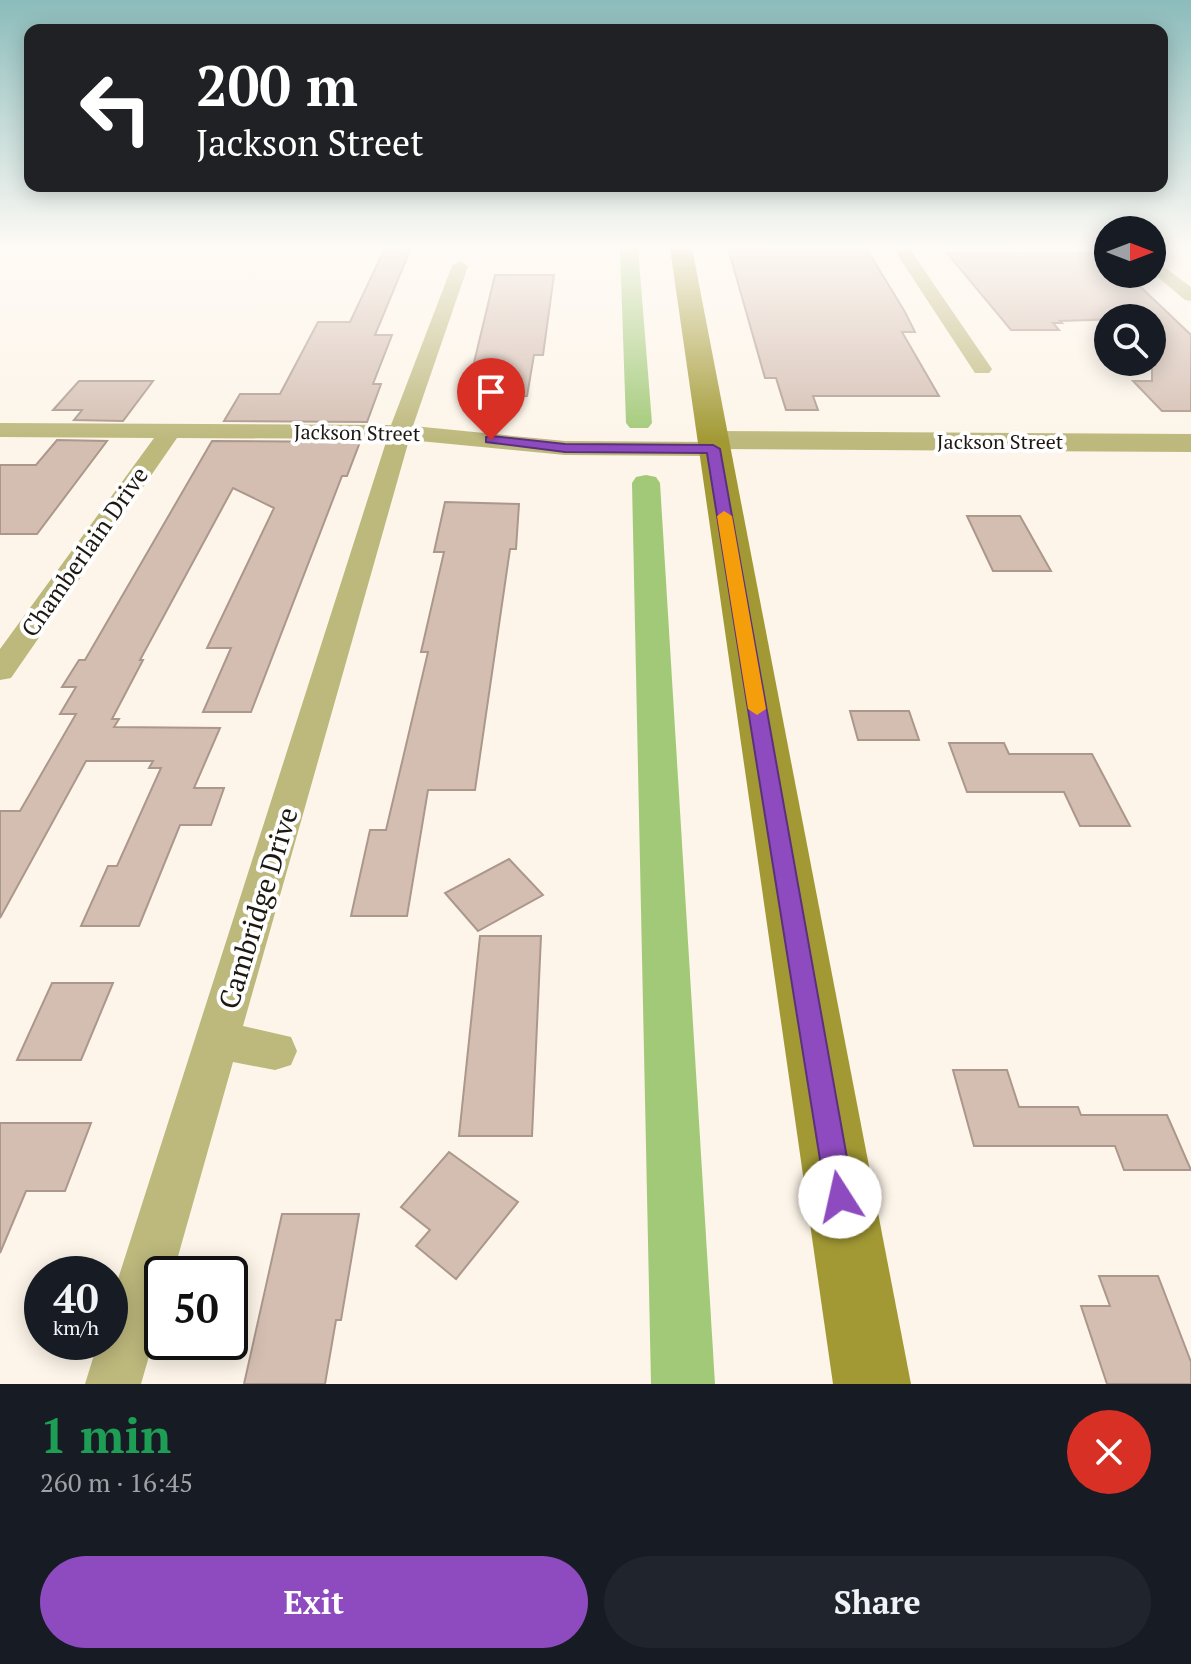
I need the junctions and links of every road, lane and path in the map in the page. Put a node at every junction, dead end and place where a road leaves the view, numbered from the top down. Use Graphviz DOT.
graph roads {
  1 [pos="443,313"];
  2 [pos="692,313"];
  3 [pos="944,313"];
  4 [pos="982,369"];
  5 [pos="0,430"];
  6 [pos="170,432"];
  7 [pos="400,432"];
  8 [pos="1191,443"];
  9 [pos="713,444"];
  10 [pos="0,671"];
  11 [pos="218,1040"];
  12 [pos="275,1051"];
  13 [pos="113,1384"];
  14 [pos="872,1384"];
  1 -- 7 [label="street, Cambridge Drive"];
  2 -- 9 [label="main road"];
  3 -- 4 [label="street"];
  5 -- 6 [label="street, Jackson Street"];
  6 -- 7 [label="street, Jackson Street"];
  6 -- 10 [label="street, Chamberlain Drive"];
  7 -- 9 [label="street, Jackson Street"];
  7 -- 11 [label="street, Cambridge Drive"];
  8 -- 9 [label="street, Jackson Street"];
  9 -- 14 [label="main road"];
  11 -- 12 [label="street"];
  11 -- 13 [label="street, Cambridge Drive"];
}
